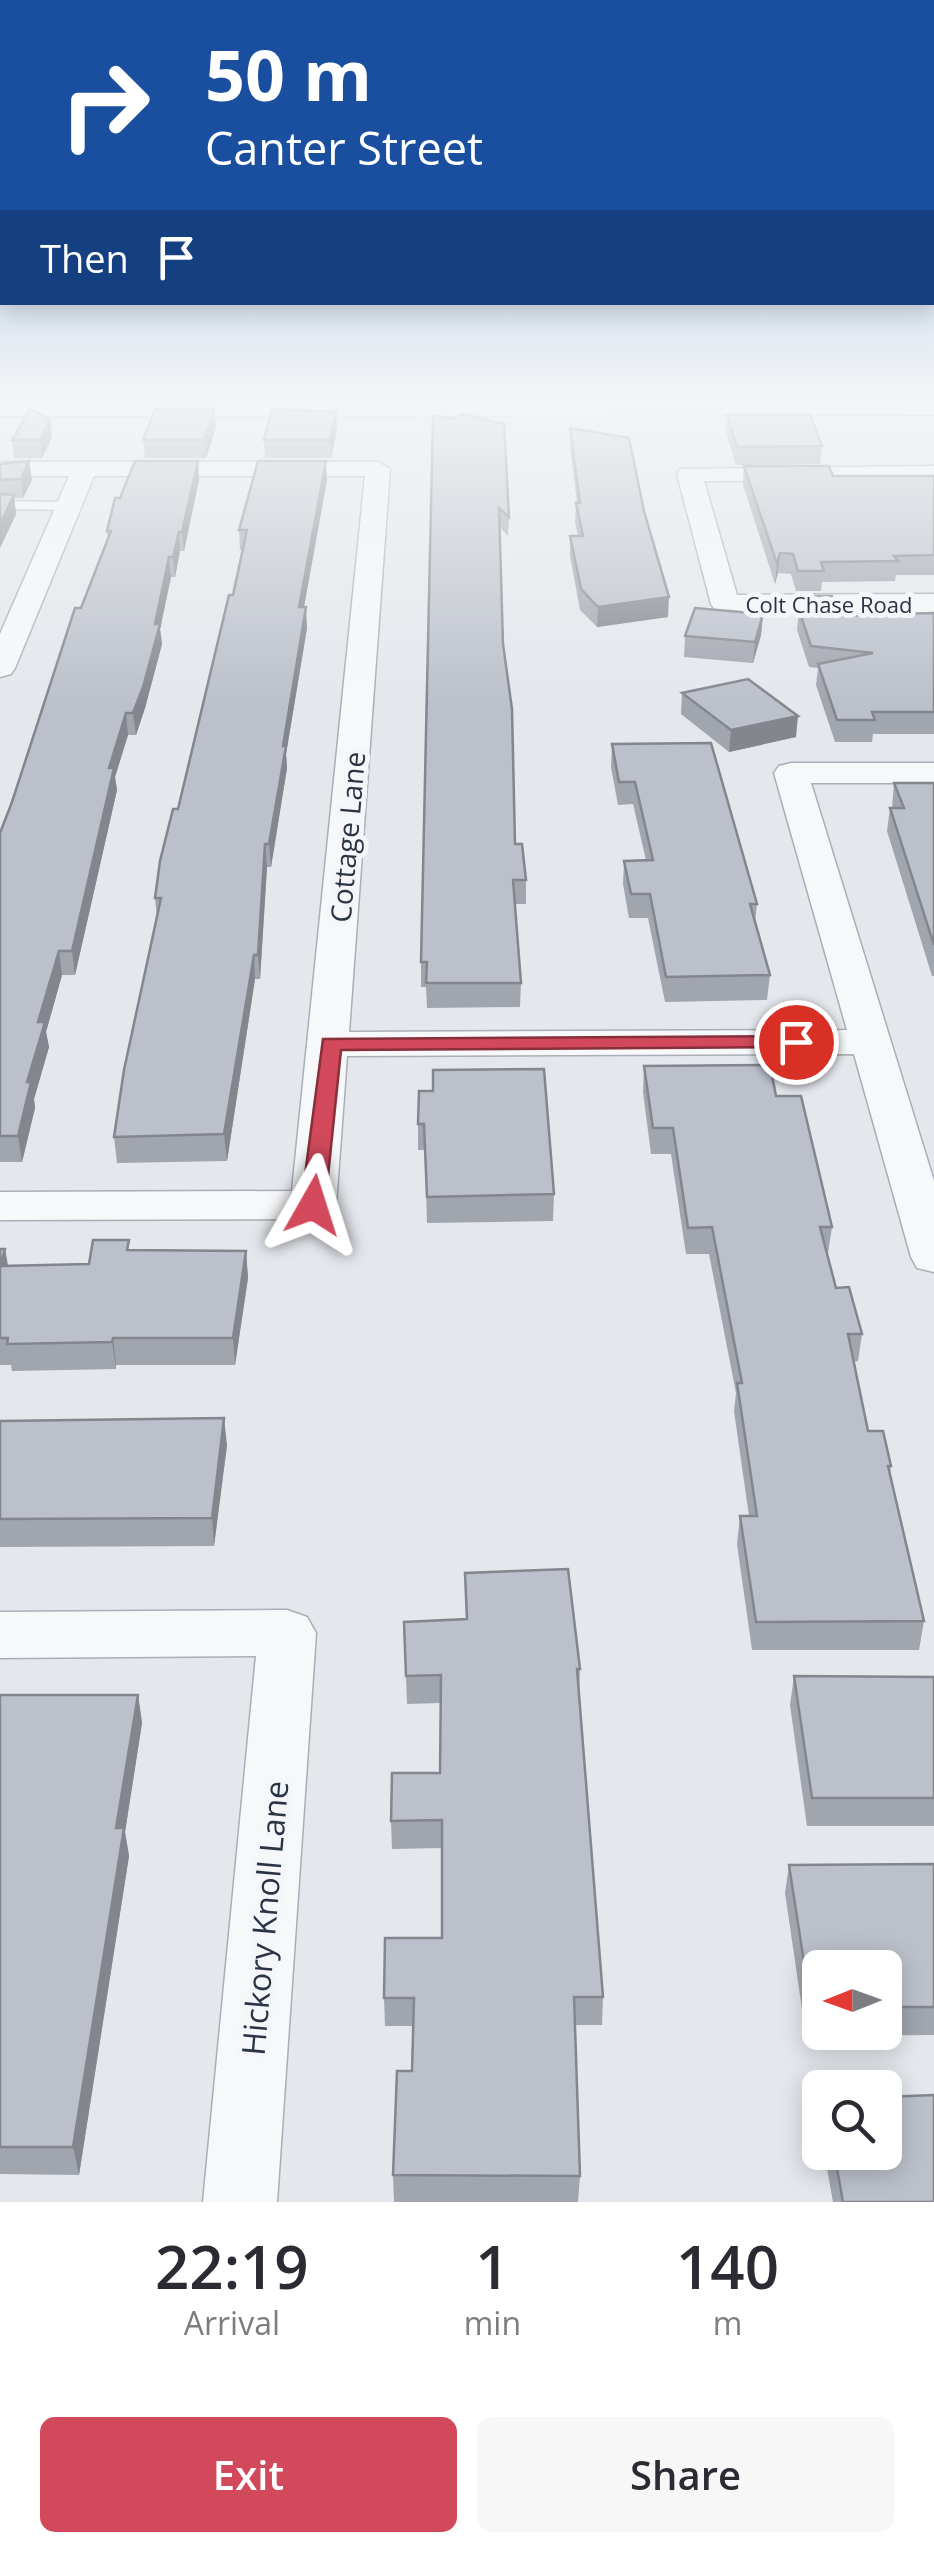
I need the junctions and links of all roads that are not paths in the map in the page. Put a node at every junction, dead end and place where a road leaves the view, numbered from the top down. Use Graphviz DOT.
graph roads {
  1 [pos="71,499"];
  2 [pos="376,499"];
  3 [pos="697,499"];
  4 [pos="0,506"];
  5 [pos="68,506"];
  6 [pos="934,603"];
  7 [pos="0,668"];
  8 [pos="934,773"];
  9 [pos="870,1042"];
  10 [pos="330,1044"];
  11 [pos="0,1206"];
  12 [pos="934,1258"];
  13 [pos="0,1635"];
  14 [pos="240,2202"];
  1 -- 5 [label="street"];
  2 -- 10 [label="street, Cottage Lane"];
  3 -- 6 [label="street, Colt Chase Road"];
  4 -- 5 [label="lane"];
  5 -- 7 [label="street"];
  8 -- 9 [label="street"];
  9 -- 10 [label="street"];
  9 -- 12 [label="street"];
  10 -- 11 [label="street, Cottage Lane"];
  13 -- 14 [label="street, Hickory Knoll Lane"];
}
